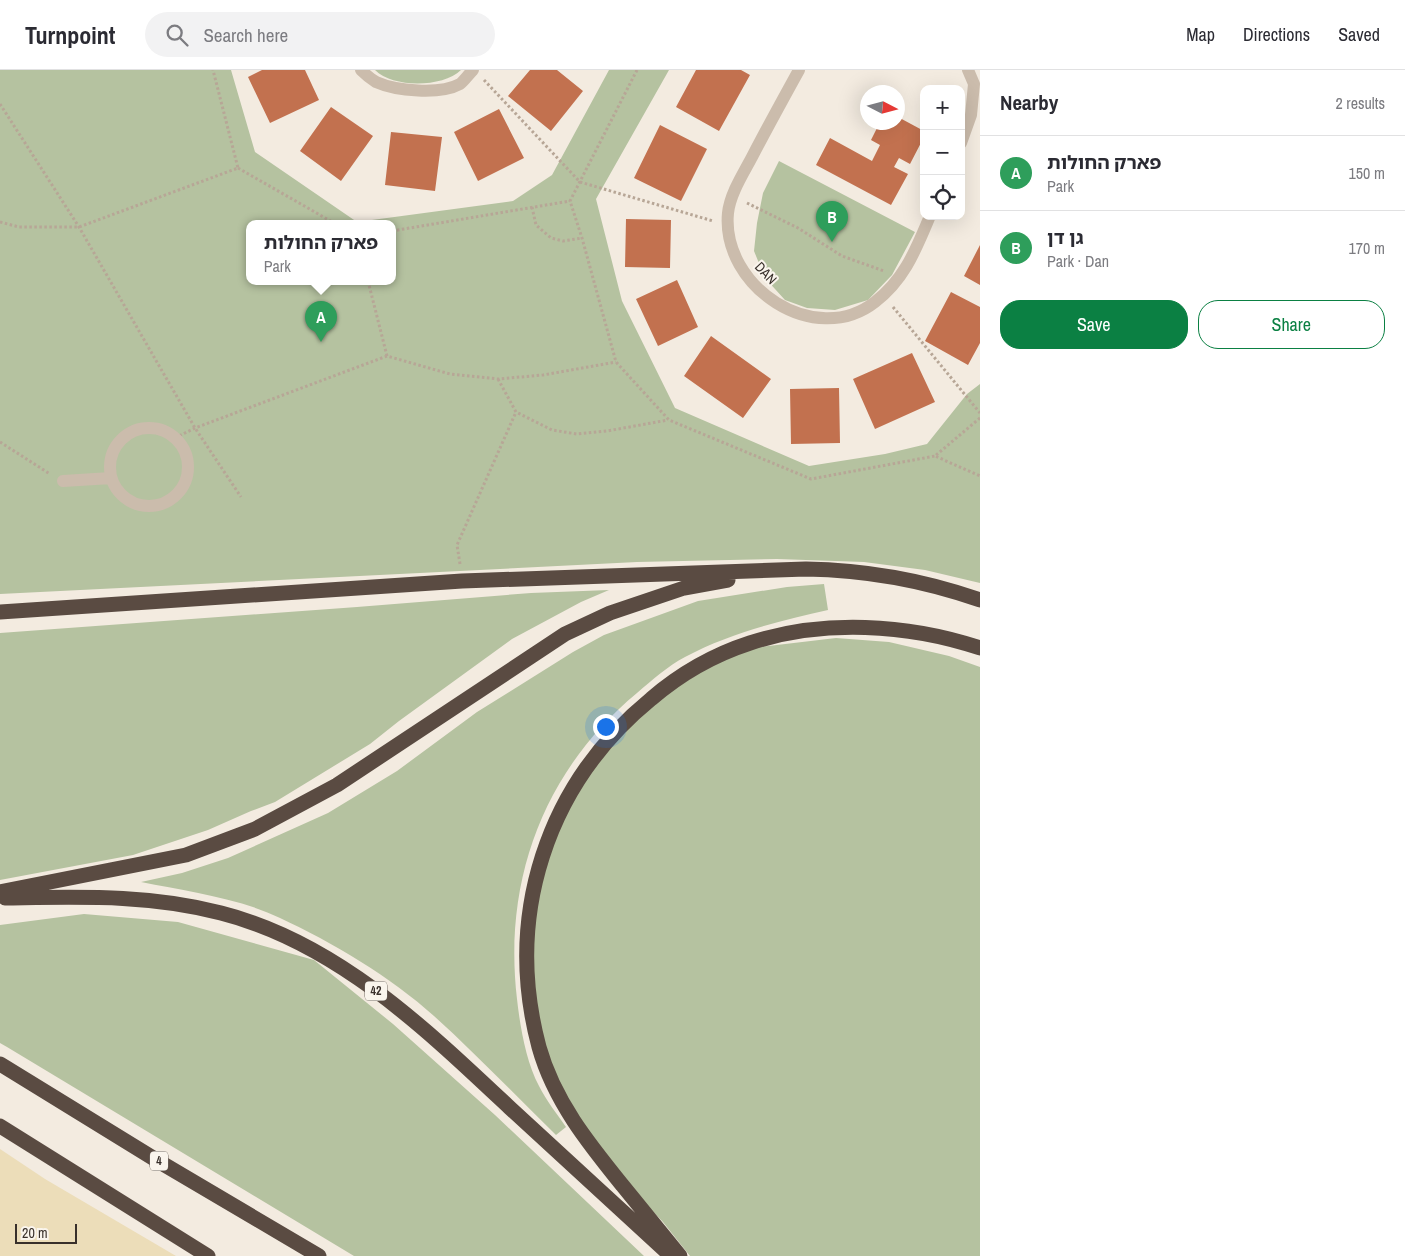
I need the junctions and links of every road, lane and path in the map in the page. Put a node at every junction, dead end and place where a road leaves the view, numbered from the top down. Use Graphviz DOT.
graph roads {
  1 [pos="213,70"];
  2 [pos="360,70"];
  3 [pos="637,70"];
  4 [pos="798,70"];
  5 [pos="968,70"];
  6 [pos="477,74"];
  7 [pos="0,104"];
  8 [pos="965,132"];
  9 [pos="238,168"];
  10 [pos="580,182"];
  11 [pos="733,196"];
  12 [pos="570,201"];
  13 [pos="532,207"];
  14 [pos="329,220"];
  15 [pos="928,220"];
  16 [pos="0,222"];
  17 [pos="728,226"];
  18 [pos="79,227"];
  19 [pos="396,230"];
  20 [pos="582,238"];
  21 [pos="900,276"];
  22 [pos="369,285"];
  23 [pos="883,295"];
  24 [pos="387,356"];
  25 [pos="616,362"];
  26 [pos="498,380"];
  27 [pos="516,412"];
  28 [pos="980,413"];
  29 [pos="980,418"];
  30 [pos="669,420"];
  31 [pos="195,428"];
  32 [pos="175,438"];
  33 [pos="0,442"];
  34 [pos="935,456"];
  35 [pos="980,476"];
  36 [pos="111,478"];
  37 [pos="63,481"];
  38 [pos="241,497"];
  39 [pos="784,571"];
  40 [pos="462,581"];
  41 [pos="980,600"];
  42 [pos="0,612"];
  43 [pos="980,648"];
  44 [pos="0,892"];
  45 [pos="0,898"];
  46 [pos="0,1064"];
  47 [pos="0,1126"];
  48 [pos="208,1256"];
  49 [pos="319,1256"];
  50 [pos="671,1256"];
  51 [pos="680,1256"];
  1 -- 9 [label="path"];
  2 -- 6 [label="street"];
  3 -- 10 [label="path"];
  4 -- 11 [label="street, DAN"];
  5 -- 8 [label="street"];
  6 -- 10 [label="path"];
  7 -- 18 [label="path"];
  9 -- 14 [label="path"];
  9 -- 18 [label="path"];
  10 -- 12 [label="path"];
  10 -- 17 [label="path"];
  11 -- 17 [label="street, DAN"];
  11 -- 21 [label="path"];
  12 -- 13 [label="path"];
  12 -- 20 [label="path"];
  13 -- 19 [label="path"];
  13 -- 20 [label="path"];
  15 -- 21 [label="street, DAN"];
  16 -- 18 [label="path"];
  17 -- 23 [label="street, DAN"];
  18 -- 31 [label="path"];
  20 -- 25 [label="path"];
  21 -- 23 [label="street, DAN"];
  22 -- 24 [label="path"];
  23 -- 28 [label="path"];
  24 -- 26 [label="path"];
  24 -- 31 [label="path"];
  25 -- 26 [label="path"];
  25 -- 30 [label="path"];
  26 -- 27 [label="path"];
  27 -- 30 [label="path"];
  27 -- 40 [label="path"];
  29 -- 34 [label="path"];
  30 -- 34 [label="path"];
  31 -- 32 [label="path"];
  31 -- 38 [label="path"];
  32 -- 36 [label="street"];
  32 -- 36 [label="street"];
  33 -- 37 [label="path"];
  34 -- 35 [label="path"];
  36 -- 37 [label="street"];
  39 -- 40 [label="highway"];
  39 -- 41 [label="highway"];
  39 -- 44 [label="highway"];
  40 -- 42 [label="highway"];
  43 -- 51 [label="highway"];
  45 -- 50 [label="highway, 42"];
  46 -- 49 [label="highway, 4"];
  47 -- 48 [label="highway"];
}
